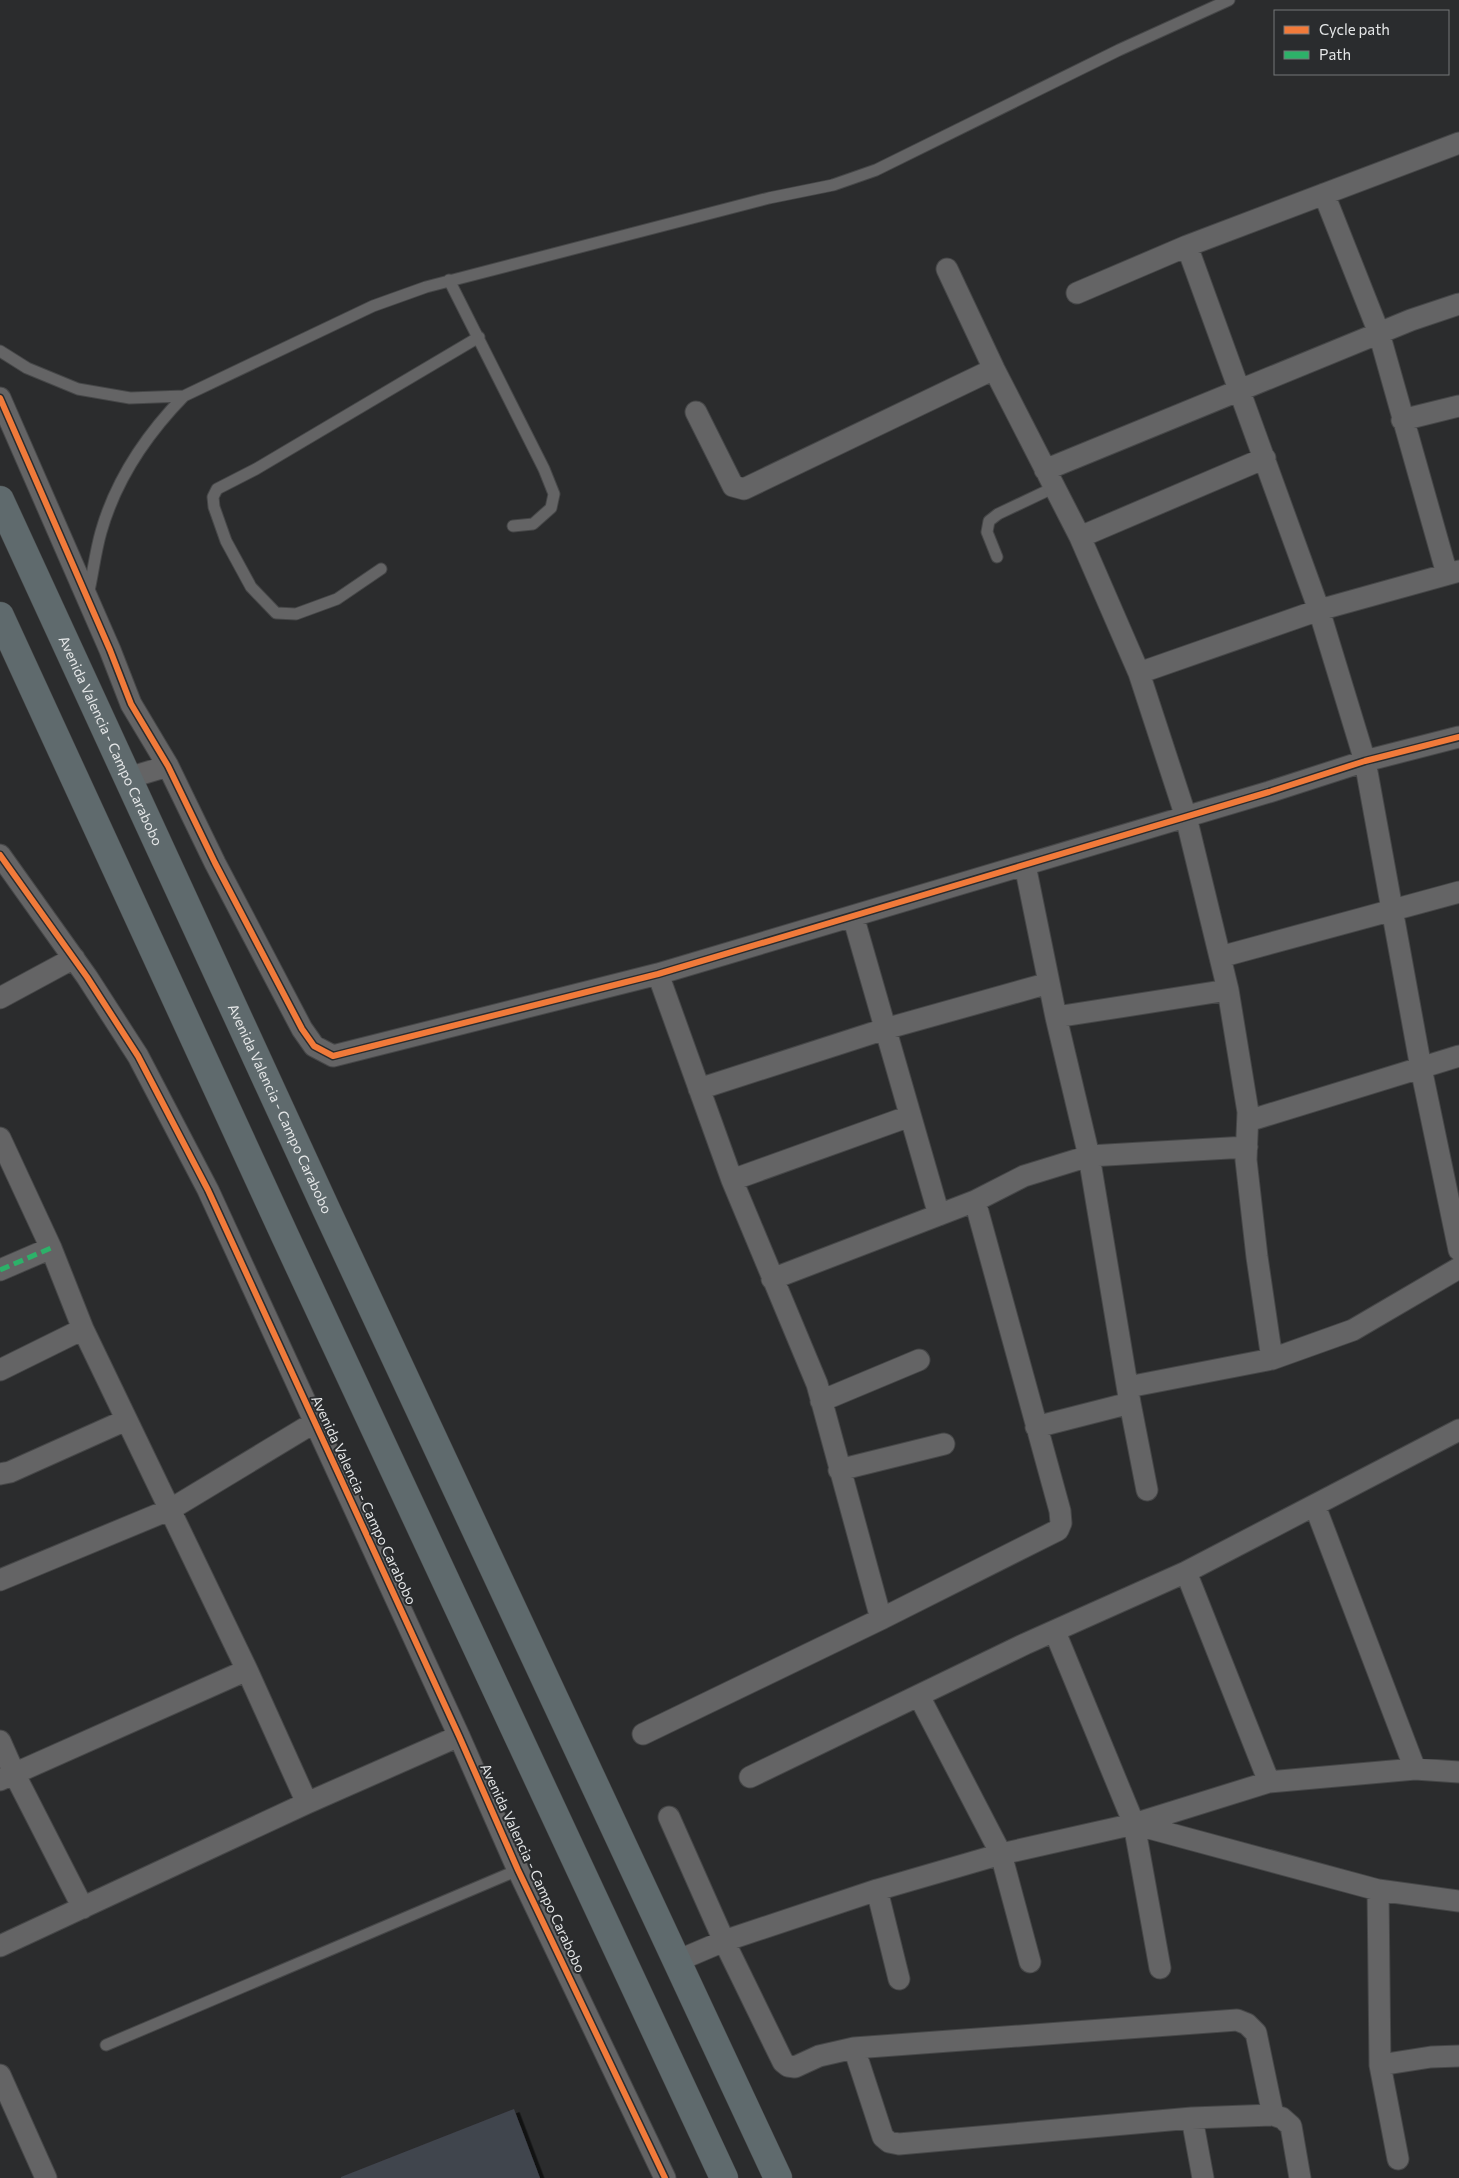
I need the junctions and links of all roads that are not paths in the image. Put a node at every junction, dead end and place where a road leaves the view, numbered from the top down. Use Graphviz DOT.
graph roads {
  1 [pos="1228,0"];
  2 [pos="1459,143"];
  3 [pos="1324,194"];
  4 [pos="1187,246"];
  5 [pos="947,269"];
  6 [pos="449,280"];
  7 [pos="1077,293"];
  8 [pos="1459,304"];
  9 [pos="1379,333"];
  10 [pos="478,337"];
  11 [pos="0,351"];
  12 [pos="994,368"];
  13 [pos="1241,390"];
  14 [pos="184,396"];
  15 [pos="0,398"];
  16 [pos="1459,406"];
  17 [pos="696,412"];
  18 [pos="1402,420"];
  19 [pos="1265,458"];
  20 [pos="1050,478"];
  21 [pos="0,500"];
  22 [pos="513,526"];
  23 [pos="1080,537"];
  24 [pos="997,557"];
  25 [pos="381,569"];
  26 [pos="1453,573"];
  27 [pos="87,597"];
  28 [pos="1319,610"];
  29 [pos="0,616"];
  30 [pos="1139,673"];
  31 [pos="1459,737"];
  32 [pos="1365,761"];
  33 [pos="168,766"];
  34 [pos="128,778"];
  35 [pos="1186,817"];
  36 [pos="0,855"];
  37 [pos="1025,865"];
  38 [pos="1459,892"];
  39 [pos="1393,910"];
  40 [pos="853,916"];
  41 [pos="1220,957"];
  42 [pos="74,958"];
  43 [pos="658,974"];
  44 [pos="1049,983"];
  45 [pos="1228,990"];
  46 [pos="0,998"];
  47 [pos="1056,1017"];
  48 [pos="885,1029"];
  49 [pos="1459,1056"];
  50 [pos="1421,1068"];
  51 [pos="699,1089"];
  52 [pos="910,1116"];
  53 [pos="1248,1121"];
  54 [pos="0,1138"];
  55 [pos="1247,1147"];
  56 [pos="1089,1156"];
  57 [pos="6,1170"];
  58 [pos="732,1180"];
  59 [pos="975,1201"];
  60 [pos="939,1215"];
  61 [pos="51,1248"];
  62 [pos="1459,1250"];
  63 [pos="1459,1268"];
  64 [pos="0,1270"];
  65 [pos="772,1279"];
  66 [pos="83,1329"];
  67 [pos="1272,1359"];
  68 [pos="919,1360"];
  69 [pos="0,1370"];
  70 [pos="1129,1395"];
  71 [pos="821,1401"];
  72 [pos="126,1420"];
  73 [pos="315,1422"];
  74 [pos="1036,1427"];
  75 [pos="1459,1430"];
  76 [pos="944,1444"];
  77 [pos="839,1470"];
  78 [pos="0,1474"];
  79 [pos="1147,1490"];
  80 [pos="1315,1506"];
  81 [pos="170,1509"];
  82 [pos="1186,1572"];
  83 [pos="0,1580"];
  84 [pos="881,1619"];
  85 [pos="1055,1632"];
  86 [pos="247,1670"];
  87 [pos="919,1696"];
  88 [pos="643,1734"];
  89 [pos="459,1736"];
  90 [pos="0,1742"];
  91 [pos="1415,1769"];
  92 [pos="1459,1772"];
  93 [pos="7,1777"];
  94 [pos="750,1777"];
  95 [pos="1269,1782"];
  96 [pos="307,1803"];
  97 [pos="669,1817"];
  98 [pos="1134,1824"];
  99 [pos="1001,1854"];
  100 [pos="518,1870"];
  101 [pos="877,1890"];
  102 [pos="1378,1890"];
  103 [pos="1459,1901"];
  104 [pos="83,1908"];
  105 [pos="724,1941"];
  106 [pos="0,1946"];
  107 [pos="677,1961"];
  108 [pos="1030,1962"];
  109 [pos="1160,1968"];
  110 [pos="899,1979"];
  111 [pos="106,2045"];
  112 [pos="854,2048"];
  113 [pos="1459,2056"];
  114 [pos="1380,2065"];
  115 [pos="1,2081"];
  116 [pos="1272,2115"];
  117 [pos="1192,2118"];
  118 [pos="1398,2159"];
  119 [pos="46,2178"];
  120 [pos="665,2178"];
  121 [pos="724,2178"];
  122 [pos="778,2178"];
  123 [pos="1203,2178"];
  124 [pos="1300,2178"];
  1 -- 6 [label="lane"];
  2 -- 3 [label="street"];
  3 -- 4 [label="street"];
  3 -- 9 [label="street"];
  4 -- 7 [label="street"];
  4 -- 13 [label="street"];
  5 -- 12 [label="street"];
  6 -- 10 [label="lane"];
  6 -- 14 [label="lane"];
  8 -- 9 [label="street"];
  9 -- 13 [label="street"];
  9 -- 18 [label="street"];
  10 -- 22 [label="lane"];
  10 -- 25 [label="lane"];
  11 -- 14 [label="lane"];
  12 -- 17 [label="street"];
  12 -- 20 [label="street"];
  13 -- 19 [label="street"];
  13 -- 20 [label="street"];
  14 -- 27 [label="lane"];
  15 -- 27 [label="street"];
  16 -- 18 [label="street"];
  18 -- 26 [label="street"];
  19 -- 23 [label="street"];
  19 -- 28 [label="street"];
  20 -- 23 [label="street"];
  20 -- 24 [label="lane"];
  21 -- 34 [label="highway, Avenida Valencia - Campo Carabobo"];
  23 -- 30 [label="street"];
  26 -- 28 [label="street"];
  27 -- 33 [label="street"];
  28 -- 30 [label="street"];
  28 -- 32 [label="street"];
  29 -- 121 [label="highway"];
  30 -- 35 [label="street"];
  31 -- 32 [label="street"];
  32 -- 35 [label="street"];
  32 -- 39 [label="street"];
  33 -- 34 [label="street"];
  33 -- 43 [label="street"];
  34 -- 107 [label="highway, Avenida Valencia - Campo Carabobo"];
  35 -- 37 [label="street"];
  35 -- 41 [label="street"];
  36 -- 42 [label="street, Avenida Valencia - Campo Carabobo"];
  37 -- 40 [label="street"];
  37 -- 44 [label="street"];
  38 -- 39 [label="street"];
  39 -- 41 [label="street"];
  39 -- 50 [label="street"];
  40 -- 43 [label="street"];
  40 -- 48 [label="street"];
  41 -- 45 [label="street"];
  42 -- 46 [label="street"];
  42 -- 73 [label="street, Avenida Valencia - Campo Carabobo"];
  43 -- 51 [label="street"];
  44 -- 47 [label="street"];
  44 -- 48 [label="street"];
  45 -- 47 [label="street"];
  45 -- 53 [label="street"];
  47 -- 56 [label="street"];
  48 -- 51 [label="street"];
  48 -- 52 [label="street"];
  49 -- 50 [label="street"];
  50 -- 53 [label="street"];
  50 -- 62 [label="street"];
  51 -- 58 [label="street"];
  52 -- 58 [label="street"];
  52 -- 60 [label="street"];
  53 -- 55 [label="street"];
  54 -- 57 [label="street"];
  55 -- 56 [label="street"];
  55 -- 67 [label="street"];
  56 -- 59 [label="street"];
  56 -- 70 [label="street"];
  57 -- 61 [label="street"];
  58 -- 65 [label="street"];
  59 -- 60 [label="street"];
  59 -- 74 [label="street"];
  60 -- 65 [label="street"];
  61 -- 64 [label="street"];
  61 -- 66 [label="street"];
  63 -- 67 [label="street"];
  65 -- 71 [label="street"];
  66 -- 69 [label="street"];
  66 -- 72 [label="street"];
  67 -- 70 [label="street"];
  68 -- 71 [label="street"];
  70 -- 74 [label="street"];
  70 -- 79 [label="street"];
  71 -- 77 [label="street"];
  72 -- 78 [label="street"];
  72 -- 81 [label="street"];
  73 -- 81 [label="street"];
  73 -- 89 [label="street, Avenida Valencia - Campo Carabobo"];
  74 -- 84 [label="street"];
  75 -- 80 [label="street"];
  76 -- 77 [label="street"];
  77 -- 84 [label="street"];
  80 -- 82 [label="street"];
  80 -- 91 [label="street"];
  81 -- 83 [label="street"];
  81 -- 86 [label="street"];
  82 -- 85 [label="street"];
  82 -- 95 [label="street"];
  84 -- 88 [label="street"];
  85 -- 87 [label="street"];
  85 -- 98 [label="street"];
  86 -- 93 [label="street"];
  86 -- 96 [label="street"];
  87 -- 94 [label="street"];
  87 -- 99 [label="street"];
  89 -- 96 [label="street"];
  89 -- 100 [label="street, Avenida Valencia - Campo Carabobo"];
  90 -- 93 [label="street"];
  91 -- 92 [label="street"];
  91 -- 95 [label="street"];
  93 -- 104 [label="street"];
  95 -- 98 [label="street"];
  96 -- 104 [label="street"];
  97 -- 105 [label="street"];
  98 -- 99 [label="street"];
  98 -- 102 [label="street"];
  98 -- 109 [label="street"];
  99 -- 101 [label="street"];
  99 -- 108 [label="street"];
  100 -- 111 [label="lane"];
  100 -- 120 [label="street, Avenida Valencia - Campo Carabobo"];
  101 -- 105 [label="street"];
  101 -- 110 [label="street"];
  102 -- 103 [label="street"];
  102 -- 114 [label="street"];
  104 -- 106 [label="street"];
  105 -- 107 [label="street"];
  105 -- 112 [label="street"];
  107 -- 122 [label="highway, Avenida Valencia - Campo Carabobo"];
  112 -- 116 [label="street"];
  112 -- 117 [label="street"];
  113 -- 114 [label="street"];
  114 -- 118 [label="street"];
  115 -- 119 [label="street"];
  116 -- 117 [label="street"];
  116 -- 124 [label="street"];
  117 -- 123 [label="street"];
}
